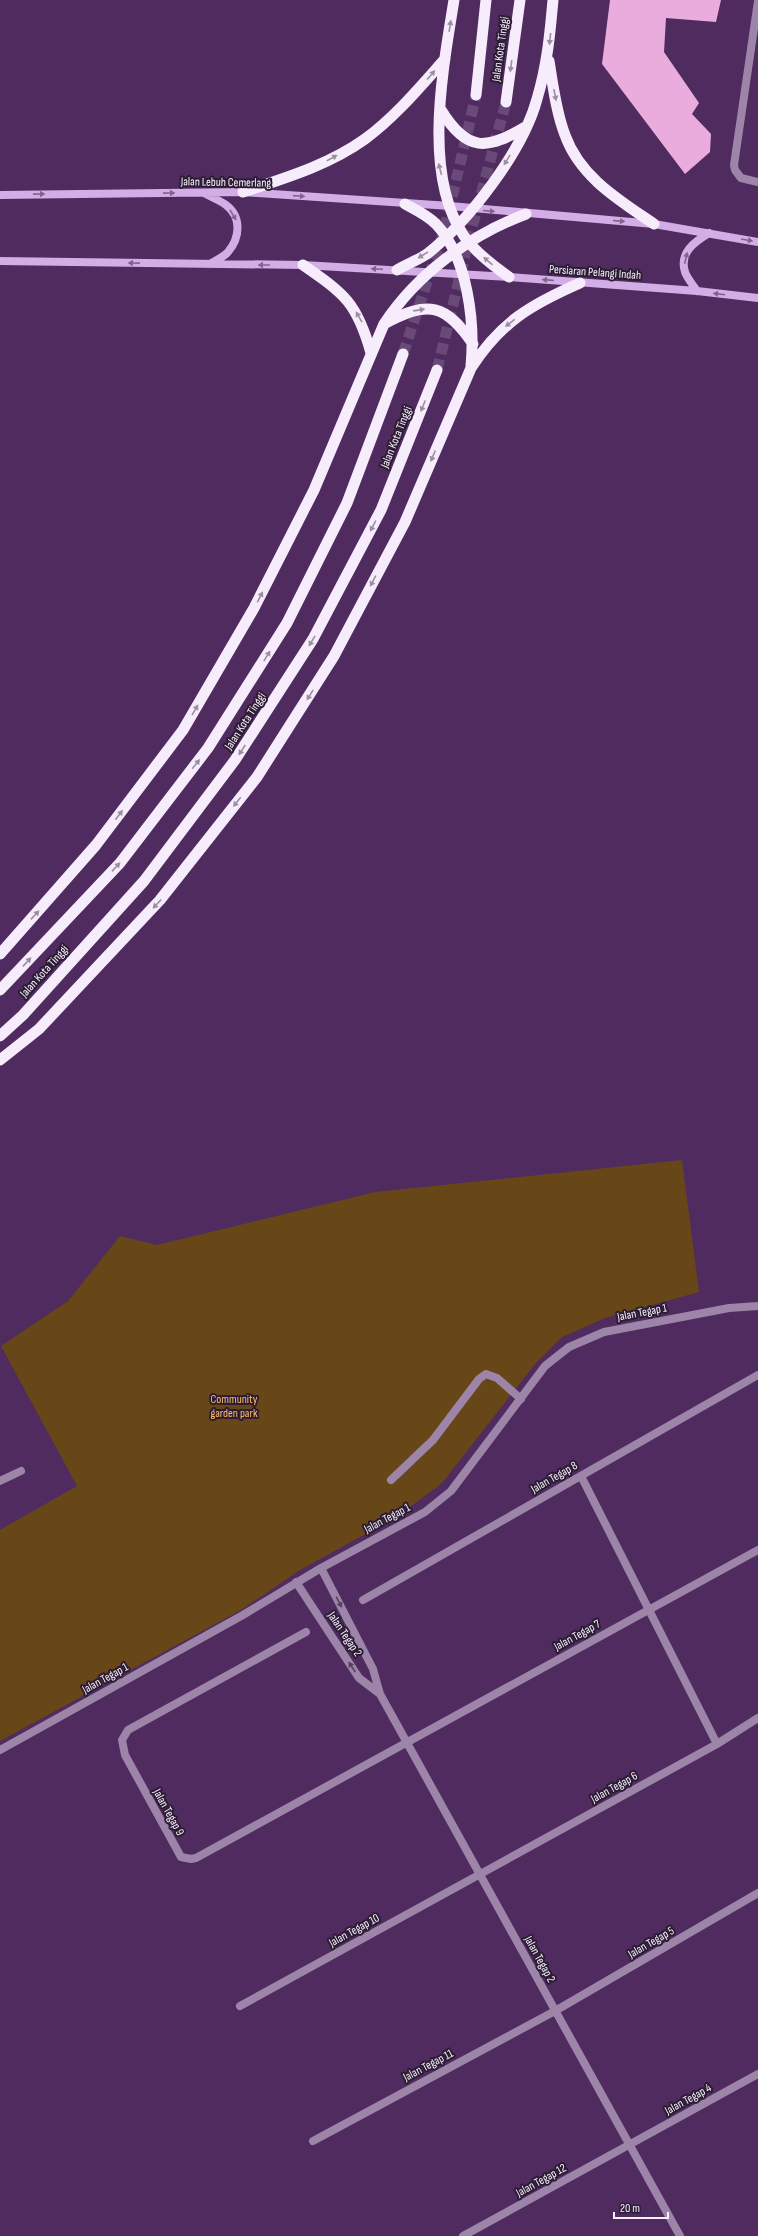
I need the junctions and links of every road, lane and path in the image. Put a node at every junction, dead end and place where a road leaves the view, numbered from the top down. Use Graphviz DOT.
graph roads {
  1 [pos="454,0"];
  2 [pos="486,0"];
  3 [pos="520,0"];
  4 [pos="553,0"];
  5 [pos="758,2"];
  6 [pos="548,56"];
  7 [pos="445,59"];
  8 [pos="476,95"];
  9 [pos="506,102"];
  10 [pos="441,110"];
  11 [pos="527,126"];
  12 [pos="758,182"];
  13 [pos="203,192"];
  14 [pos="243,192"];
  15 [pos="0,195"];
  16 [pos="406,204"];
  17 [pos="450,206"];
  18 [pos="471,209"];
  19 [pos="526,214"];
  20 [pos="654,224"];
  21 [pos="458,226"];
  22 [pos="709,233"];
  23 [pos="446,237"];
  24 [pos="468,242"];
  25 [pos="758,242"];
  26 [pos="454,252"];
  27 [pos="0,261"];
  28 [pos="210,264"];
  29 [pos="303,265"];
  30 [pos="397,270"];
  31 [pos="430,272"];
  32 [pos="462,274"];
  33 [pos="509,277"];
  34 [pos="580,283"];
  35 [pos="697,291"];
  36 [pos="758,298"];
  37 [pos="384,324"];
  38 [pos="473,344"];
  39 [pos="372,353"];
  40 [pos="403,354"];
  41 [pos="471,368"];
  42 [pos="437,370"];
  43 [pos="0,954"];
  44 [pos="0,990"];
  45 [pos="0,1036"];
  46 [pos="0,1060"];
  47 [pos="758,1306"];
  48 [pos="758,1376"];
  49 [pos="521,1399"];
  50 [pos="21,1471"];
  51 [pos="581,1476"];
  52 [pos="391,1480"];
  53 [pos="0,1481"];
  54 [pos="758,1550"];
  55 [pos="321,1568"];
  56 [pos="296,1582"];
  57 [pos="363,1600"];
  58 [pos="649,1610"];
  59 [pos="306,1632"];
  60 [pos="380,1694"];
  61 [pos="758,1718"];
  62 [pos="407,1742"];
  63 [pos="717,1744"];
  64 [pos="0,1750"];
  65 [pos="479,1875"];
  66 [pos="758,1893"];
  67 [pos="240,2006"];
  68 [pos="555,2012"];
  69 [pos="758,2074"];
  70 [pos="313,2141"];
  71 [pos="630,2145"];
  72 [pos="463,2236"];
  73 [pos="680,2236"];
  7 -- 1 [label="highway, one-way"];
  2 -- 8 [label="highway, Jalan Kota Tinggi"];
  3 -- 9 [label="highway, Jalan Kota Tinggi, one-way"];
  4 -- 6 [label="highway, one-way"];
  5 -- 12 [label="street"];
  6 -- 11 [label="highway"];
  6 -- 20 [label="highway, one-way"];
  7 -- 10 [label="highway"];
  14 -- 7 [label="highway, one-way"];
  10 -- 11 [label="highway"];
  17 -- 10 [label="highway, one-way"];
  11 -- 18 [label="highway, one-way"];
  13 -- 14 [label="main road, Jalan Lebuh Cemerlang"];
  15 -- 13 [label="main road, Jalan Lebuh Cemerlang, one-way"];
  13 -- 28 [label="main road, one-way"];
  14 -- 16 [label="main road, Jalan Lebuh Cemerlang, one-way"];
  16 -- 17 [label="main road, Jalan Lebuh Cemerlang"];
  16 -- 23 [label="highway"];
  17 -- 18 [label="main road"];
  17 -- 21 [label="highway"];
  18 -- 19 [label="main road, one-way"];
  18 -- 21 [label="highway"];
  19 -- 20 [label="main road, one-way"];
  19 -- 24 [label="highway"];
  20 -- 22 [label="main road"];
  21 -- 23 [label="highway"];
  21 -- 24 [label="highway"];
  22 -- 25 [label="main road, one-way"];
  35 -- 22 [label="main road, one-way"];
  23 -- 26 [label="highway"];
  23 -- 30 [label="highway, one-way"];
  24 -- 26 [label="highway"];
  33 -- 24 [label="highway, one-way"];
  26 -- 31 [label="highway"];
  26 -- 32 [label="highway"];
  28 -- 27 [label="main road, one-way"];
  29 -- 28 [label="main road, one-way"];
  30 -- 29 [label="main road, one-way"];
  39 -- 29 [label="highway, one-way"];
  30 -- 31 [label="main road"];
  31 -- 32 [label="main road, Persiaran Pelangi Indah"];
  31 -- 37 [label="highway"];
  32 -- 33 [label="main road, Persiaran Pelangi Indah"];
  32 -- 38 [label="highway"];
  34 -- 33 [label="main road, Persiaran Pelangi Indah, one-way"];
  34 -- 35 [label="main road, Persiaran Pelangi Indah"];
  34 -- 41 [label="highway, one-way"];
  36 -- 35 [label="main road, Persiaran Pelangi Indah, one-way"];
  37 -- 38 [label="highway, one-way"];
  37 -- 39 [label="highway"];
  38 -- 41 [label="highway"];
  43 -- 39 [label="highway, one-way"];
  44 -- 40 [label="highway, Jalan Kota Tinggi, one-way"];
  41 -- 46 [label="highway, one-way"];
  42 -- 45 [label="highway, Jalan Kota Tinggi, one-way"];
  47 -- 49 [label="street, Jalan Tegap 1"];
  48 -- 51 [label="street, Jalan Tegap 8"];
  49 -- 52 [label="street"];
  49 -- 55 [label="street, Jalan Tegap 1"];
  50 -- 53 [label="street"];
  51 -- 57 [label="street, Jalan Tegap 8"];
  51 -- 58 [label="street"];
  54 -- 58 [label="street, Jalan Tegap 7"];
  55 -- 56 [label="street, Jalan Tegap 1"];
  55 -- 60 [label="street, Jalan Tegap 2, one-way"];
  60 -- 56 [label="street, Jalan Tegap 2, one-way"];
  56 -- 64 [label="street, Jalan Tegap 1"];
  58 -- 62 [label="street, Jalan Tegap 7"];
  58 -- 63 [label="street"];
  59 -- 62 [label="street, Jalan Tegap 9"];
  60 -- 62 [label="street, Jalan Tegap 2"];
  61 -- 63 [label="street, Jalan Tegap 6"];
  62 -- 65 [label="street, Jalan Tegap 2"];
  63 -- 65 [label="street, Jalan Tegap 6"];
  65 -- 67 [label="street, Jalan Tegap 10"];
  65 -- 68 [label="street, Jalan Tegap 2"];
  66 -- 68 [label="street, Jalan Tegap 5"];
  68 -- 70 [label="street, Jalan Tegap 11"];
  68 -- 71 [label="street, Jalan Tegap 2"];
  69 -- 71 [label="street, Jalan Tegap 4"];
  71 -- 72 [label="street, Jalan Tegap 12"];
  71 -- 73 [label="street, Jalan Tegap 2"];
}
